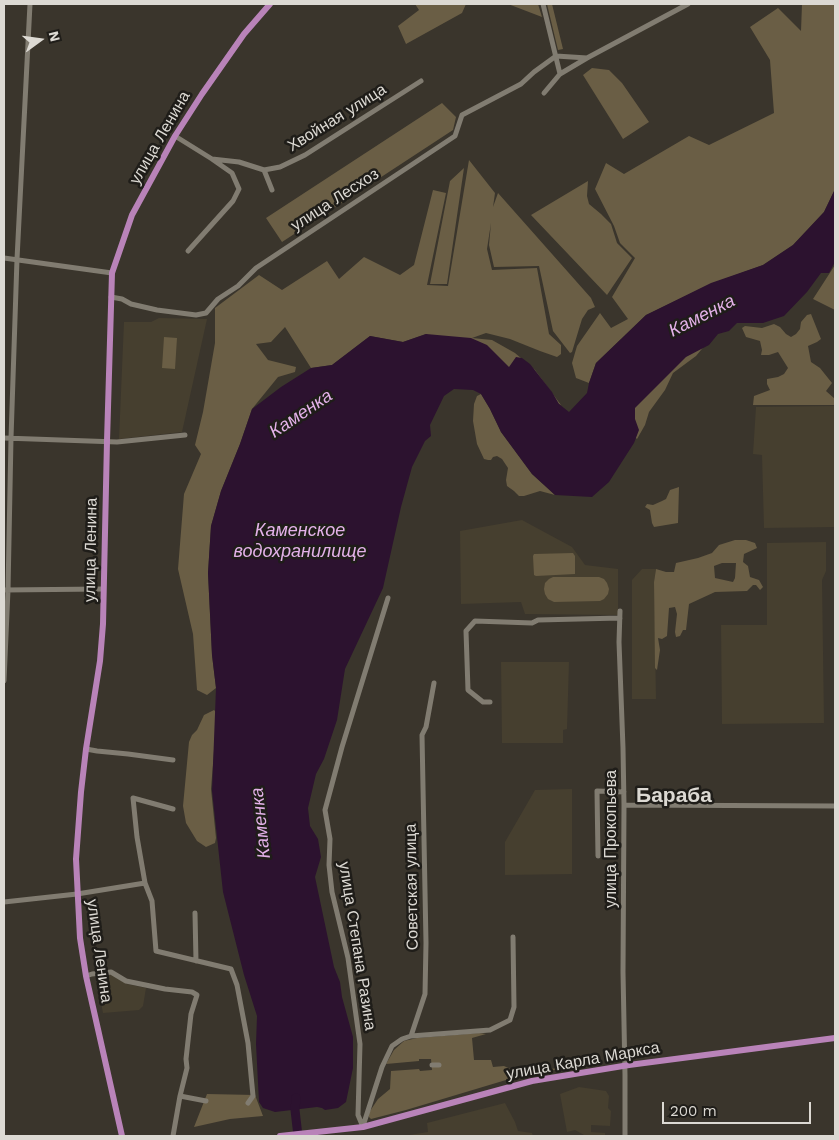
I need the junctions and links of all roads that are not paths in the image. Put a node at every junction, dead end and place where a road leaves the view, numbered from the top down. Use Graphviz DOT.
graph roads {
  1 [pos="30,4"];
  2 [pos="270,4"];
  3 [pos="542,4"];
  4 [pos="688,4"];
  5 [pos="556,56"];
  6 [pos="587,58"];
  7 [pos="560,74"];
  8 [pos="421,81"];
  9 [pos="544,93"];
  10 [pos="176,136"];
  11 [pos="212,159"];
  12 [pos="264,170"];
  13 [pos="272,190"];
  14 [pos="188,251"];
  15 [pos="4,258"];
  16 [pos="17,259"];
  17 [pos="112,273"];
  18 [pos="111,297"];
  19 [pos="185,435"];
  20 [pos="4,438"];
  21 [pos="11,438"];
  22 [pos="107,442"];
  23 [pos="103,589"];
  24 [pos="6,590"];
  25 [pos="388,598"];
  26 [pos="620,611"];
  27 [pos="620,618"];
  28 [pos="4,681"];
  29 [pos="434,683"];
  30 [pos="490,702"];
  31 [pos="86,749"];
  32 [pos="173,760"];
  33 [pos="624,792"];
  34 [pos="624,805"];
  35 [pos="835,806"];
  36 [pos="174,809"];
  37 [pos="598,856"];
  38 [pos="145,883"];
  39 [pos="77,894"];
  40 [pos="4,902"];
  41 [pos="195,913"];
  42 [pos="513,937"];
  43 [pos="196,961"];
  44 [pos="86,976"];
  45 [pos="411,1036"];
  46 [pos="835,1038"];
  47 [pos="439,1064"];
  48 [pos="432,1065"];
  49 [pos="624,1066"];
  50 [pos="180,1096"];
  51 [pos="206,1101"];
  52 [pos="248,1103"];
  53 [pos="363,1127"];
  54 [pos="122,1136"];
  55 [pos="174,1136"];
  56 [pos="280,1136"];
  57 [pos="625,1136"];
  1 -- 16 [label="street"];
  2 -- 10 [label="main road, улица Ленина"];
  3 -- 5 [label="street"];
  4 -- 6 [label="street"];
  5 -- 6 [label="street"];
  5 -- 7 [label="street"];
  5 -- 18 [label="street, улица Лесхоз"];
  6 -- 7 [label="street"];
  7 -- 9 [label="street"];
  8 -- 12 [label="street, Хвойная улица"];
  10 -- 11 [label="street"];
  10 -- 17 [label="main road, улица Ленина"];
  11 -- 12 [label="street"];
  11 -- 14 [label="street"];
  12 -- 13 [label="street"];
  15 -- 16 [label="street"];
  16 -- 17 [label="street"];
  16 -- 21 [label="street"];
  17 -- 18 [label="main road, улица Ленина"];
  18 -- 22 [label="main road, улица Ленина"];
  19 -- 22 [label="street"];
  20 -- 21 [label="street"];
  21 -- 22 [label="street"];
  21 -- 24 [label="street"];
  22 -- 23 [label="main road, улица Ленина"];
  23 -- 24 [label="street"];
  23 -- 31 [label="main road, улица Ленина"];
  24 -- 28 [label="street"];
  25 -- 53 [label="street, улица Степана Разина"];
  26 -- 27 [label="street, улица Прокопьева"];
  27 -- 30 [label="street"];
  27 -- 33 [label="street, улица Прокопьева"];
  29 -- 45 [label="street, Советская улица"];
  31 -- 32 [label="street"];
  31 -- 39 [label="main road, улица Ленина"];
  33 -- 34 [label="street, улица Прокопьева"];
  33 -- 37 [label="street"];
  34 -- 35 [label="street"];
  34 -- 49 [label="street, улица Прокопьева"];
  36 -- 38 [label="street"];
  38 -- 39 [label="street"];
  38 -- 43 [label="street"];
  39 -- 40 [label="street"];
  39 -- 44 [label="main road, улица Ленина"];
  41 -- 43 [label="street"];
  42 -- 45 [label="street"];
  43 -- 52 [label="street"];
  44 -- 50 [label="street"];
  44 -- 54 [label="main road, улица Ленина"];
  45 -- 53 [label="street"];
  46 -- 49 [label="main road, улица Карла Маркса"];
  47 -- 48 [label="street"];
  49 -- 53 [label="main road, улица Карла Маркса"];
  49 -- 57 [label="street, улица Прокопьева"];
  50 -- 51 [label="street"];
  50 -- 55 [label="street"];
  53 -- 56 [label="main road, улица Карла Маркса"];
}
